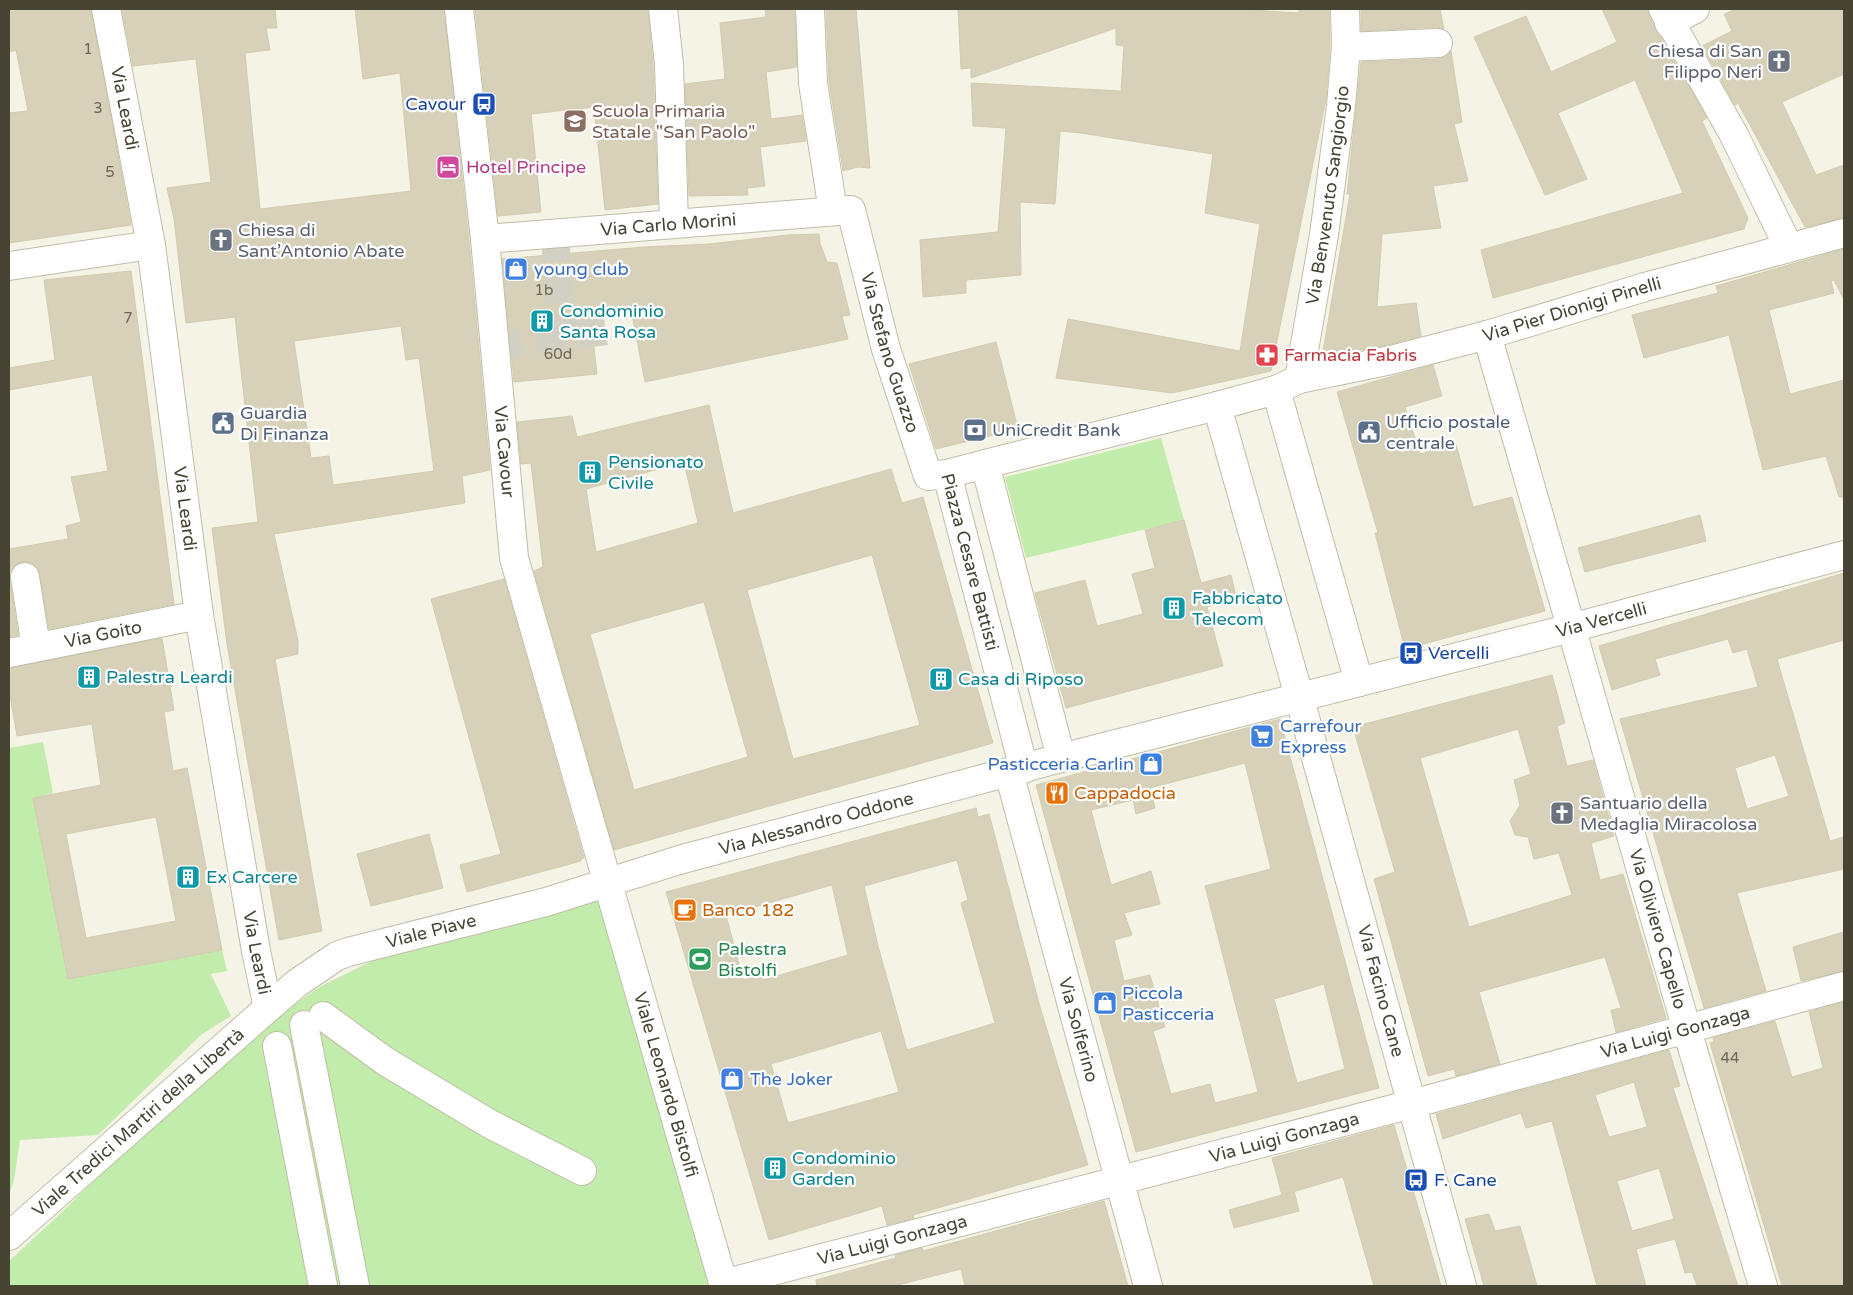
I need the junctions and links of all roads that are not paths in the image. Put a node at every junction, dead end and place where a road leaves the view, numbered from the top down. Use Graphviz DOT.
graph roads {
  1 [pos="106,9"];
  2 [pos="459,9"];
  3 [pos="663,9"];
  4 [pos="810,9"];
  5 [pos="1345,9"];
  6 [pos="1695,9"];
  7 [pos="1666,16"];
  8 [pos="1438,43"];
  9 [pos="1346,47"];
  10 [pos="842,210"];
  11 [pos="674,224"];
  12 [pos="1844,233"];
  13 [pos="485,239"];
  14 [pos="152,245"];
  15 [pos="1789,248"];
  16 [pos="9,266"];
  17 [pos="1487,335"];
  18 [pos="1288,384"];
  19 [pos="1217,406"];
  20 [pos="985,464"];
  21 [pos="946,474"];
  22 [pos="1844,555"];
  23 [pos="25,577"];
  24 [pos="199,615"];
  25 [pos="1571,628"];
  26 [pos="36,647"];
  27 [pos="9,653"];
  28 [pos="1359,682"];
  29 [pos="1299,696"];
  30 [pos="1061,758"];
  31 [pos="1017,771"];
  32 [pos="608,883"];
  33 [pos="1844,986"];
  34 [pos="268,1008"];
  35 [pos="1687,1030"];
  36 [pos="277,1046"];
  37 [pos="1412,1104"];
  38 [pos="582,1171"];
  39 [pos="1120,1181"];
  40 [pos="9,1236"];
  41 [pos="723,1285"];
  42 [pos="323,1286"];
  43 [pos="355,1286"];
  44 [pos="1148,1286"];
  45 [pos="1462,1286"];
  46 [pos="1763,1286"];
  1 -- 14 [label="street, Via Leardi"];
  2 -- 13 [label="street, Via Cavour"];
  3 -- 11 [label="street"];
  4 -- 10 [label="street, Via Stefano Guazzo"];
  5 -- 9 [label="street, Via Benvenuto Sangiorgio"];
  6 -- 7 [label="street"];
  7 -- 15 [label="street"];
  8 -- 9 [label="street"];
  9 -- 18 [label="street, Via Benvenuto Sangiorgio"];
  10 -- 11 [label="street, Via Carlo Morini"];
  10 -- 21 [label="street, Via Stefano Guazzo"];
  11 -- 13 [label="street, Via Carlo Morini"];
  12 -- 15 [label="street, Via Pier Dionigi Pinelli"];
  13 -- 32 [label="street, Via Cavour"];
  14 -- 16 [label="street"];
  14 -- 24 [label="street, Via Leardi"];
  15 -- 17 [label="street, Via Pier Dionigi Pinelli"];
  17 -- 18 [label="street, Via Pier Dionigi Pinelli"];
  17 -- 25 [label="street, Via Oliviero Capello"];
  18 -- 19 [label="street, Piazza Cesare Battisti"];
  18 -- 28 [label="street"];
  19 -- 20 [label="street, Piazza Cesare Battisti"];
  19 -- 29 [label="street"];
  20 -- 21 [label="street, Piazza Cesare Battisti"];
  20 -- 30 [label="street, Piazza Cesare Battisti"];
  21 -- 31 [label="street, Piazza Cesare Battisti"];
  22 -- 25 [label="street, Via Vercelli"];
  23 -- 26 [label="street"];
  24 -- 26 [label="street, Via Goito"];
  24 -- 34 [label="street, Via Leardi"];
  25 -- 28 [label="street, Via Vercelli"];
  25 -- 35 [label="street, Via Oliviero Capello"];
  26 -- 27 [label="street, Via Goito"];
  28 -- 29 [label="street"];
  29 -- 30 [label="street"];
  29 -- 37 [label="street, Via Facino Cane"];
  30 -- 31 [label="street"];
  31 -- 32 [label="street, Via Alessandro Oddone"];
  31 -- 39 [label="street, Via Solferino"];
  32 -- 34 [label="street, Viale Piave"];
  32 -- 41 [label="street, Viale Leonardo Bistolfi"];
  33 -- 35 [label="street, Via Luigi Gonzaga"];
  34 -- 40 [label="street, Viale Tredici Martiri della Libertà"];
  35 -- 37 [label="street, Via Luigi Gonzaga"];
  35 -- 46 [label="street, Via Oliviero Capello"];
  36 -- 42 [label="street"];
  37 -- 39 [label="street, Via Luigi Gonzaga"];
  37 -- 45 [label="street, Via Facino Cane"];
  38 -- 43 [label="street"];
  39 -- 41 [label="street, Via Luigi Gonzaga"];
  39 -- 44 [label="street, Via Solferino"];
}
